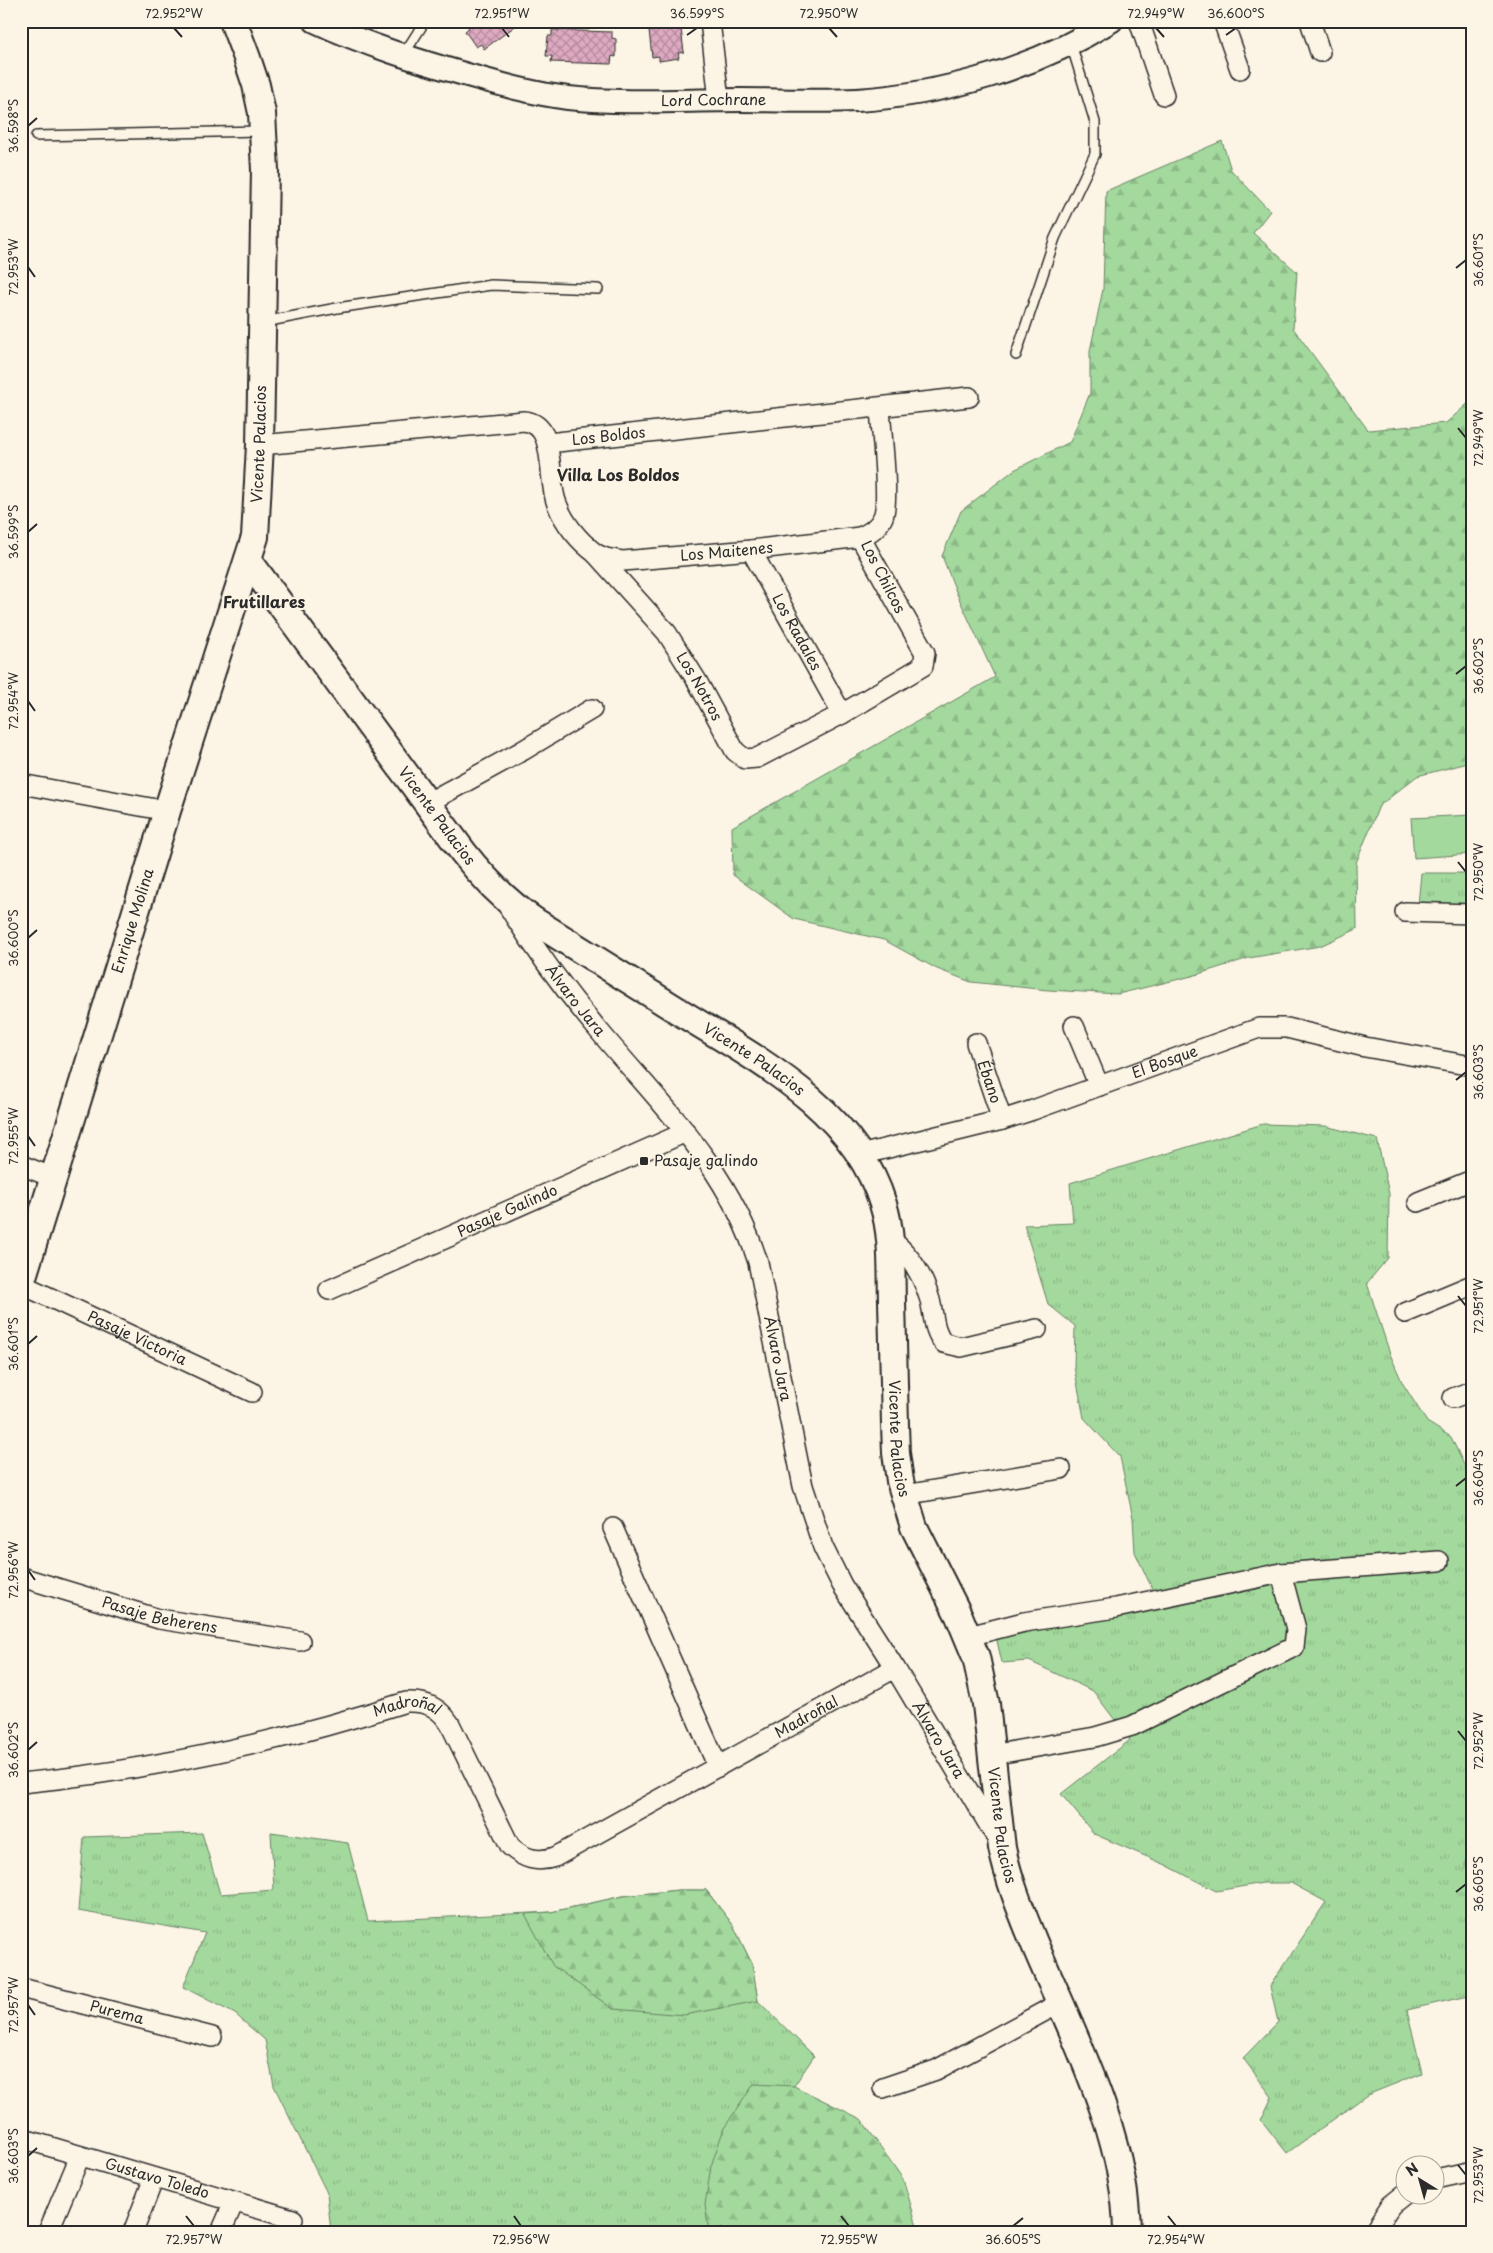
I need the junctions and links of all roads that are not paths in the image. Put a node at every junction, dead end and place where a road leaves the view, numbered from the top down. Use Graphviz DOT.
graph roads {
  1 [pos="232,21"];
  2 [pos="315,21"];
  3 [pos="425,21"];
  4 [pos="710,21"];
  5 [pos="1111,21"];
  6 [pos="1139,21"];
  7 [pos="1223,21"];
  8 [pos="1310,21"];
  9 [pos="1071,44"];
  10 [pos="1320,52"];
  11 [pos="403,57"];
  12 [pos="1240,69"];
  13 [pos="1164,94"];
  14 [pos="719,100"];
  15 [pos="263,130"];
  16 [pos="36,136"];
  17 [pos="598,289"];
  18 [pos="262,323"];
  19 [pos="1016,355"];
  20 [pos="969,397"];
  21 [pos="880,408"];
  22 [pos="548,443"];
  23 [pos="260,445"];
  24 [pos="860,537"];
  25 [pos="751,550"];
  26 [pos="595,553"];
  27 [pos="248,560"];
  28 [pos="925,661"];
  29 [pos="592,709"];
  30 [pos="842,714"];
  31 [pos="21,784"];
  32 [pos="427,803"];
  33 [pos="167,811"];
  34 [pos="504,898"];
  35 [pos="1405,912"];
  36 [pos="1472,914"];
  37 [pos="1074,1026"];
  38 [pos="976,1043"];
  39 [pos="1472,1066"];
  40 [pos="1099,1086"];
  41 [pos="1002,1120"];
  42 [pos="686,1132"];
  43 [pos="860,1155"];
  44 [pos="21,1165"];
  45 [pos="54,1178"];
  46 [pos="1472,1180"];
  47 [pos="1418,1202"];
  48 [pos="890,1239"];
  49 [pos="21,1284"];
  50 [pos="1472,1285"];
  51 [pos="329,1290"];
  52 [pos="1405,1313"];
  53 [pos="1037,1329"];
  54 [pos="1472,1391"];
  55 [pos="252,1392"];
  56 [pos="1453,1398"];
  57 [pos="1061,1469"];
  58 [pos="904,1495"];
  59 [pos="613,1528"];
  60 [pos="1438,1561"];
  61 [pos="1281,1573"];
  62 [pos="21,1577"];
  63 [pos="968,1636"];
  64 [pos="300,1642"];
  65 [pos="895,1668"];
  66 [pos="991,1755"];
  67 [pos="718,1767"];
  68 [pos="21,1783"];
  69 [pos="1002,1848"];
  70 [pos="21,1988"];
  71 [pos="1060,2003"];
  72 [pos="212,2037"];
  73 [pos="883,2088"];
  74 [pos="21,2138"];
  75 [pos="80,2156"];
  76 [pos="1472,2171"];
  77 [pos="1446,2176"];
  78 [pos="154,2178"];
  79 [pos="1396,2201"];
  80 [pos="234,2202"];
  81 [pos="293,2219"];
  82 [pos="48,2232"];
  83 [pos="133,2232"];
  84 [pos="220,2232"];
  85 [pos="1127,2232"];
  86 [pos="1373,2232"];
  1 -- 15 [label="main road, Vicente Palacios"];
  2 -- 11 [label="street, Lord Cochrane"];
  3 -- 11 [label="lane"];
  4 -- 14 [label="street"];
  5 -- 9 [label="street, Lord Cochrane"];
  6 -- 13 [label="street"];
  7 -- 12 [label="street"];
  8 -- 10 [label="street"];
  9 -- 14 [label="street, Lord Cochrane"];
  9 -- 19 [label="lane"];
  11 -- 14 [label="street, Lord Cochrane"];
  15 -- 16 [label="lane"];
  15 -- 18 [label="main road, Vicente Palacios"];
  17 -- 18 [label="lane"];
  18 -- 23 [label="main road, Vicente Palacios"];
  20 -- 21 [label="street, Los Boldos"];
  21 -- 22 [label="street, Los Boldos"];
  21 -- 24 [label="street, Los Chilcos"];
  22 -- 23 [label="street"];
  22 -- 26 [label="street, Los Notros"];
  23 -- 27 [label="main road, Vicente Palacios"];
  24 -- 25 [label="street, Los Maitenes"];
  24 -- 28 [label="street, Los Chilcos"];
  25 -- 26 [label="street, Los Maitenes"];
  25 -- 30 [label="street, Los Radales"];
  26 -- 30 [label="street, Los Notros"];
  27 -- 32 [label="main road, Vicente Palacios"];
  27 -- 33 [label="main road, Enrique Molina"];
  28 -- 30 [label="street, Los Notros"];
  29 -- 32 [label="street"];
  31 -- 33 [label="street"];
  32 -- 34 [label="main road, Vicente Palacios"];
  33 -- 45 [label="main road, Enrique Molina"];
  34 -- 42 [label="street, Álvaro Jara"];
  34 -- 43 [label="main road, Vicente Palacios"];
  35 -- 36 [label="street"];
  37 -- 40 [label="street"];
  38 -- 41 [label="street, Ébano"];
  39 -- 40 [label="street, El Bosque"];
  40 -- 41 [label="street, El Bosque"];
  41 -- 43 [label="street, El Bosque"];
  42 -- 51 [label="street, Pasaje Galindo"];
  42 -- 65 [label="street, Álvaro Jara"];
  43 -- 48 [label="main road, Vicente Palacios"];
  44 -- 45 [label="street"];
  45 -- 49 [label="main road, Enrique Molina"];
  46 -- 47 [label="street"];
  48 -- 53 [label="street"];
  48 -- 58 [label="main road, Vicente Palacios"];
  49 -- 55 [label="street, Pasaje Victoria"];
  50 -- 52 [label="street"];
  54 -- 56 [label="street"];
  57 -- 58 [label="street"];
  58 -- 63 [label="main road, Vicente Palacios"];
  59 -- 67 [label="street"];
  60 -- 61 [label="street"];
  61 -- 63 [label="street"];
  61 -- 66 [label="street"];
  62 -- 64 [label="street, Pasaje Beherens"];
  63 -- 66 [label="main road, Vicente Palacios"];
  65 -- 67 [label="street, Madroñal"];
  65 -- 69 [label="street, Álvaro Jara"];
  66 -- 69 [label="main road, Vicente Palacios"];
  67 -- 68 [label="street, Madroñal"];
  69 -- 71 [label="main road, Vicente Palacios"];
  70 -- 72 [label="street, Purema"];
  71 -- 73 [label="street"];
  71 -- 85 [label="main road, Vicente Palacios"];
  74 -- 75 [label="street, Gustavo Toledo"];
  75 -- 78 [label="street, Gustavo Toledo"];
  75 -- 82 [label="street"];
  76 -- 77 [label="street"];
  78 -- 80 [label="street, Gustavo Toledo"];
  78 -- 83 [label="street"];
  79 -- 86 [label="street"];
  80 -- 81 [label="street, Gustavo Toledo"];
  80 -- 84 [label="street"];
}
